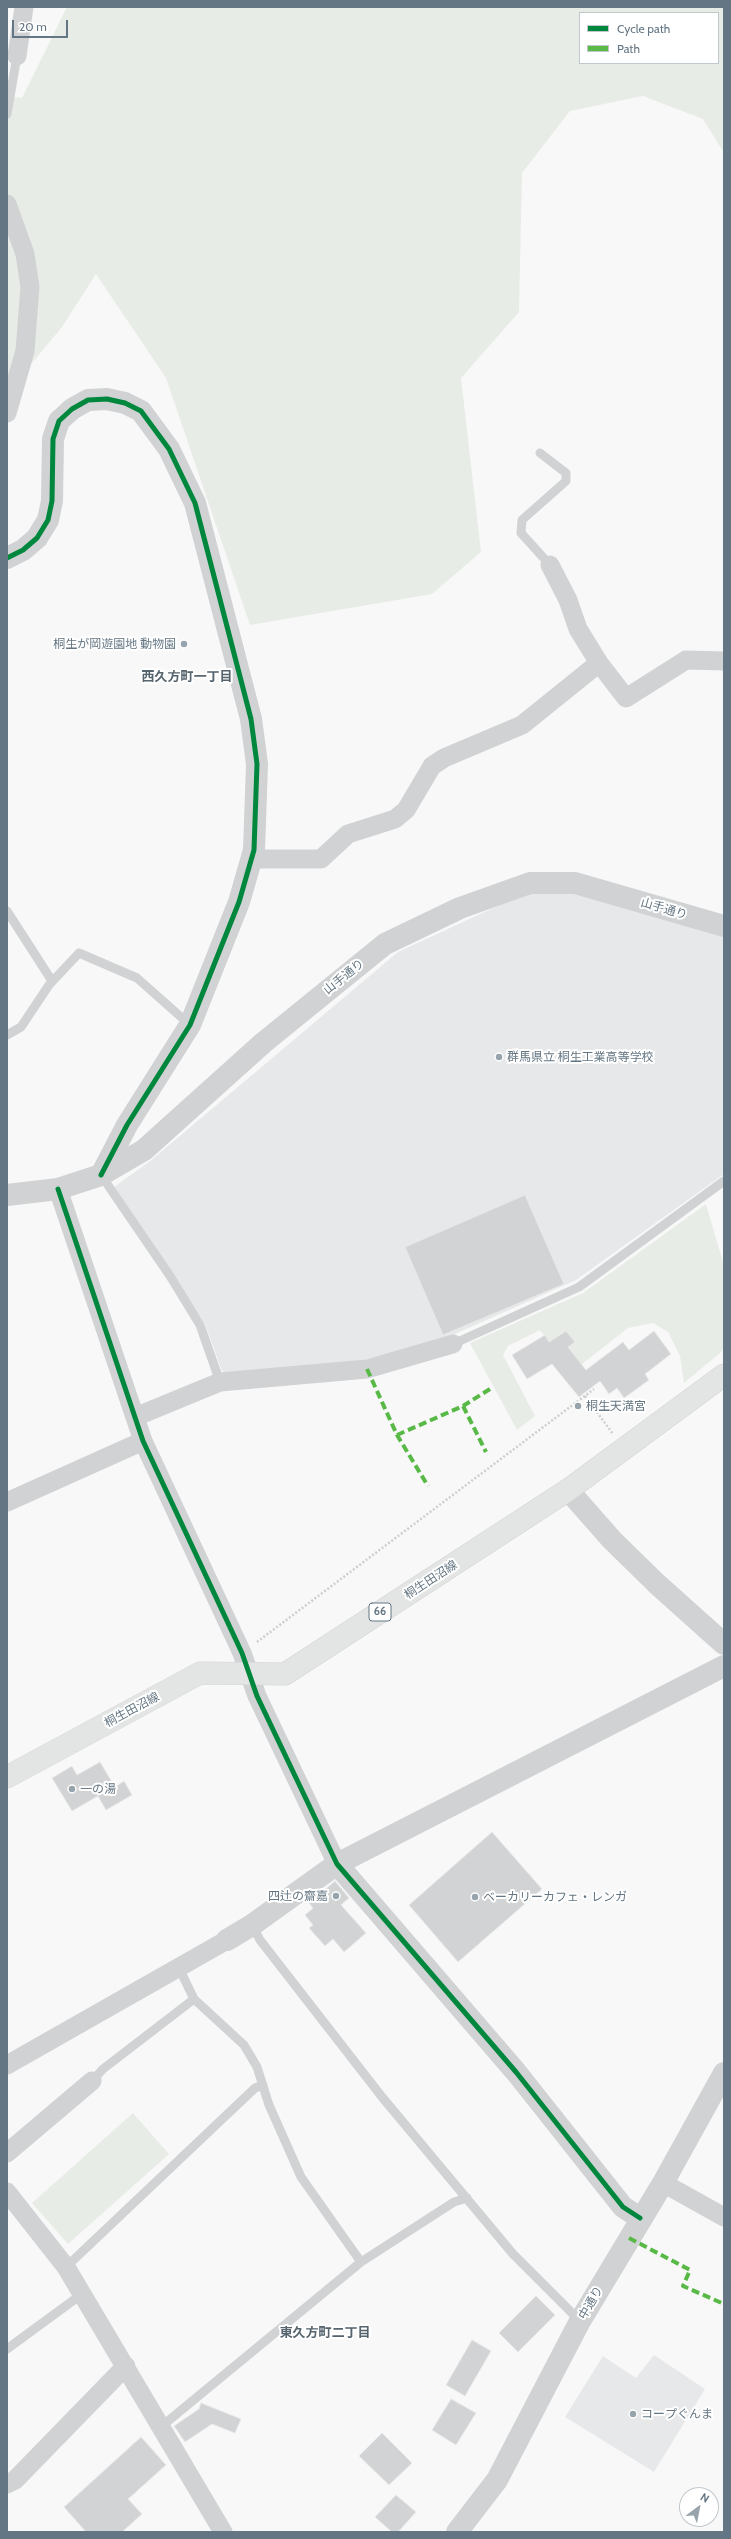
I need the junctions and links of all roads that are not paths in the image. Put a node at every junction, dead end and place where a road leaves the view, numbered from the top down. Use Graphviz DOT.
graph roads {
  1 [pos="24,7"];
  2 [pos="17,56"];
  3 [pos="7,114"];
  4 [pos="7,204"];
  5 [pos="7,413"];
  6 [pos="540,453"];
  7 [pos="7,558"];
  8 [pos="550,565"];
  9 [pos="724,661"];
  10 [pos="599,663"];
  11 [pos="251,859"];
  12 [pos="7,911"];
  13 [pos="724,926"];
  14 [pos="52,981"];
  15 [pos="190,1025"];
  16 [pos="7,1035"];
  17 [pos="101,1175"];
  18 [pos="724,1181"];
  19 [pos="58,1189"];
  20 [pos="7,1194"];
  21 [pos="453,1344"];
  22 [pos="724,1375"];
  23 [pos="220,1382"];
  24 [pos="135,1417"];
  25 [pos="143,1441"];
  26 [pos="568,1490"];
  27 [pos="8,1498"];
  28 [pos="724,1644"];
  29 [pos="724,1666"];
  30 [pos="251,1674"];
  31 [pos="7,1777"];
  32 [pos="337,1864"];
  33 [pos="252,1925"];
  34 [pos="227,1940"];
  35 [pos="178,1968"];
  36 [pos="194,1999"];
  37 [pos="7,2065"];
  38 [pos="724,2073"];
  39 [pos="92,2081"];
  40 [pos="263,2085"];
  41 [pos="7,2153"];
  42 [pos="663,2183"];
  43 [pos="7,2192"];
  44 [pos="467,2198"];
  45 [pos="724,2217"];
  46 [pos="640,2218"];
  47 [pos="361,2262"];
  48 [pos="66,2267"];
  49 [pos="82,2294"];
  50 [pos="580,2321"];
  51 [pos="7,2349"];
  52 [pos="126,2366"];
  53 [pos="162,2426"];
  54 [pos="7,2484"];
  55 [pos="223,2532"];
  56 [pos="457,2532"];
  1 -- 2 [label="street"];
  2 -- 3 [label="lane"];
  4 -- 5 [label="street"];
  6 -- 8 [label="lane"];
  7 -- 11 [label="street"];
  8 -- 10 [label="street"];
  9 -- 10 [label="street"];
  10 -- 11 [label="street"];
  11 -- 15 [label="street"];
  12 -- 14 [label="lane"];
  13 -- 17 [label="street, 山手通り"];
  14 -- 15 [label="lane"];
  14 -- 16 [label="lane"];
  15 -- 17 [label="street"];
  17 -- 19 [label="street, 山手通り"];
  17 -- 23 [label="lane"];
  18 -- 21 [label="lane"];
  19 -- 20 [label="street, 山手通り"];
  19 -- 24 [label="street"];
  21 -- 23 [label="street"];
  22 -- 26 [label="main road, 桐生田沼線 / 66"];
  23 -- 24 [label="street"];
  24 -- 25 [label="street"];
  25 -- 27 [label="street"];
  25 -- 30 [label="street"];
  26 -- 28 [label="street"];
  26 -- 30 [label="main road, 桐生田沼線 / 66"];
  29 -- 32 [label="street"];
  30 -- 31 [label="main road, 桐生田沼線 / 66"];
  30 -- 32 [label="street"];
  32 -- 33 [label="street"];
  32 -- 46 [label="street"];
  33 -- 34 [label="street"];
  33 -- 44 [label="lane"];
  34 -- 35 [label="street"];
  35 -- 36 [label="lane"];
  35 -- 37 [label="street"];
  36 -- 39 [label="lane"];
  36 -- 40 [label="lane"];
  38 -- 42 [label="street, 中通り"];
  39 -- 41 [label="street"];
  40 -- 47 [label="lane"];
  40 -- 48 [label="lane"];
  42 -- 45 [label="street"];
  42 -- 46 [label="street, 中通り"];
  43 -- 48 [label="street"];
  44 -- 47 [label="lane"];
  44 -- 50 [label="lane"];
  46 -- 50 [label="street, 中通り"];
  47 -- 53 [label="lane"];
  48 -- 49 [label="street"];
  49 -- 51 [label="lane"];
  49 -- 52 [label="street"];
  50 -- 56 [label="street, 中通り"];
  52 -- 53 [label="street"];
  52 -- 54 [label="street"];
  53 -- 55 [label="street"];
}
